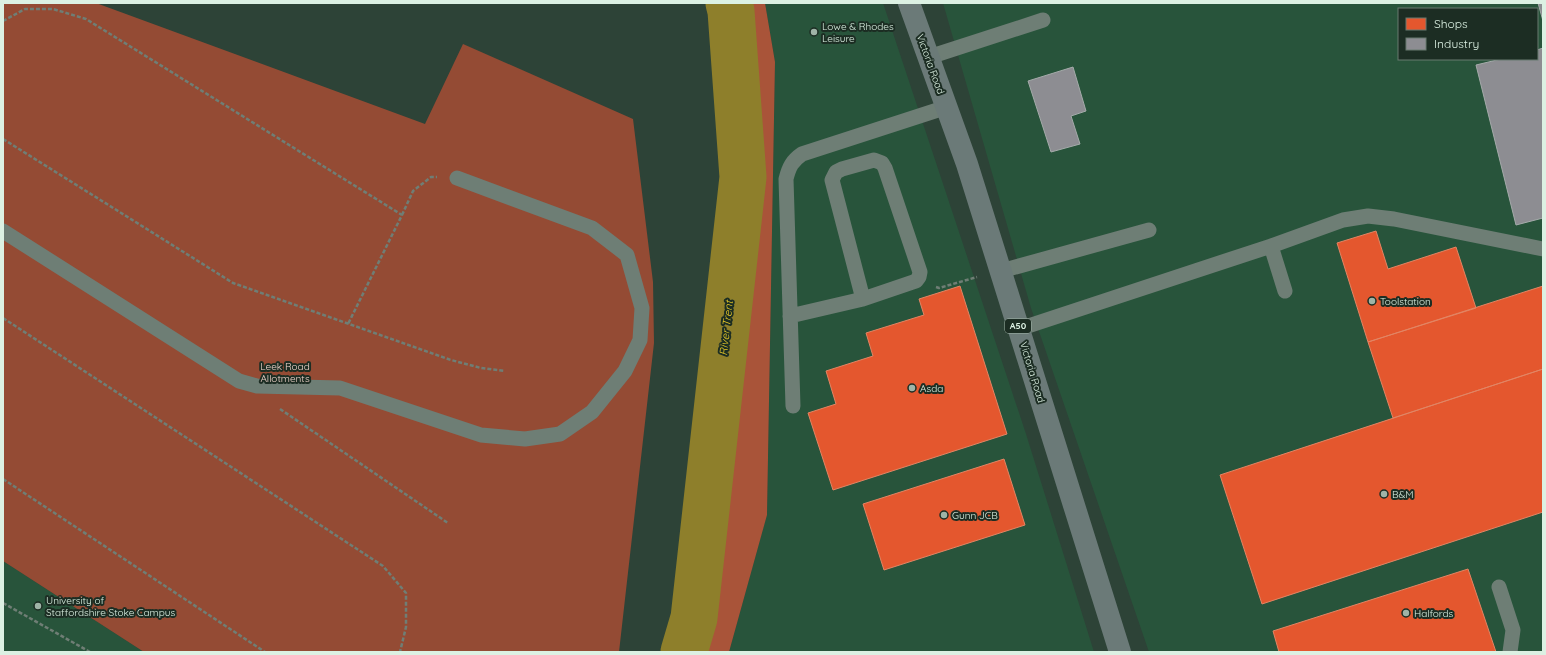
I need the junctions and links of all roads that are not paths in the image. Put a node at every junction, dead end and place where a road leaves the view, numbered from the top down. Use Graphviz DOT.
graph roads {
  1 [pos="909,3"];
  2 [pos="1043,20"];
  3 [pos="929,58"];
  4 [pos="947,107"];
  5 [pos="457,178"];
  6 [pos="1149,230"];
  7 [pos="3,232"];
  8 [pos="1271,246"];
  9 [pos="1543,249"];
  10 [pos="1001,271"];
  11 [pos="1285,291"];
  12 [pos="863,299"];
  13 [pos="790,316"];
  14 [pos="1019,329"];
  15 [pos="792,406"];
  16 [pos="1499,587"];
  17 [pos="1120,652"];
  18 [pos="1510,652"];
  1 -- 3 [label="main road, Victoria Road / A50"];
  2 -- 3 [label="lane"];
  3 -- 4 [label="main road, Victoria Road / A50"];
  4 -- 10 [label="main road, Victoria Road / A50"];
  4 -- 13 [label="lane"];
  5 -- 7 [label="lane"];
  6 -- 10 [label="lane"];
  8 -- 9 [label="lane"];
  8 -- 11 [label="lane"];
  8 -- 14 [label="lane"];
  10 -- 14 [label="main road, Victoria Road / A50"];
  12 -- 12 [label="lane"];
  12 -- 13 [label="lane"];
  13 -- 15 [label="lane"];
  14 -- 17 [label="main road, Victoria Road / A50"];
  16 -- 18 [label="lane"];
}
